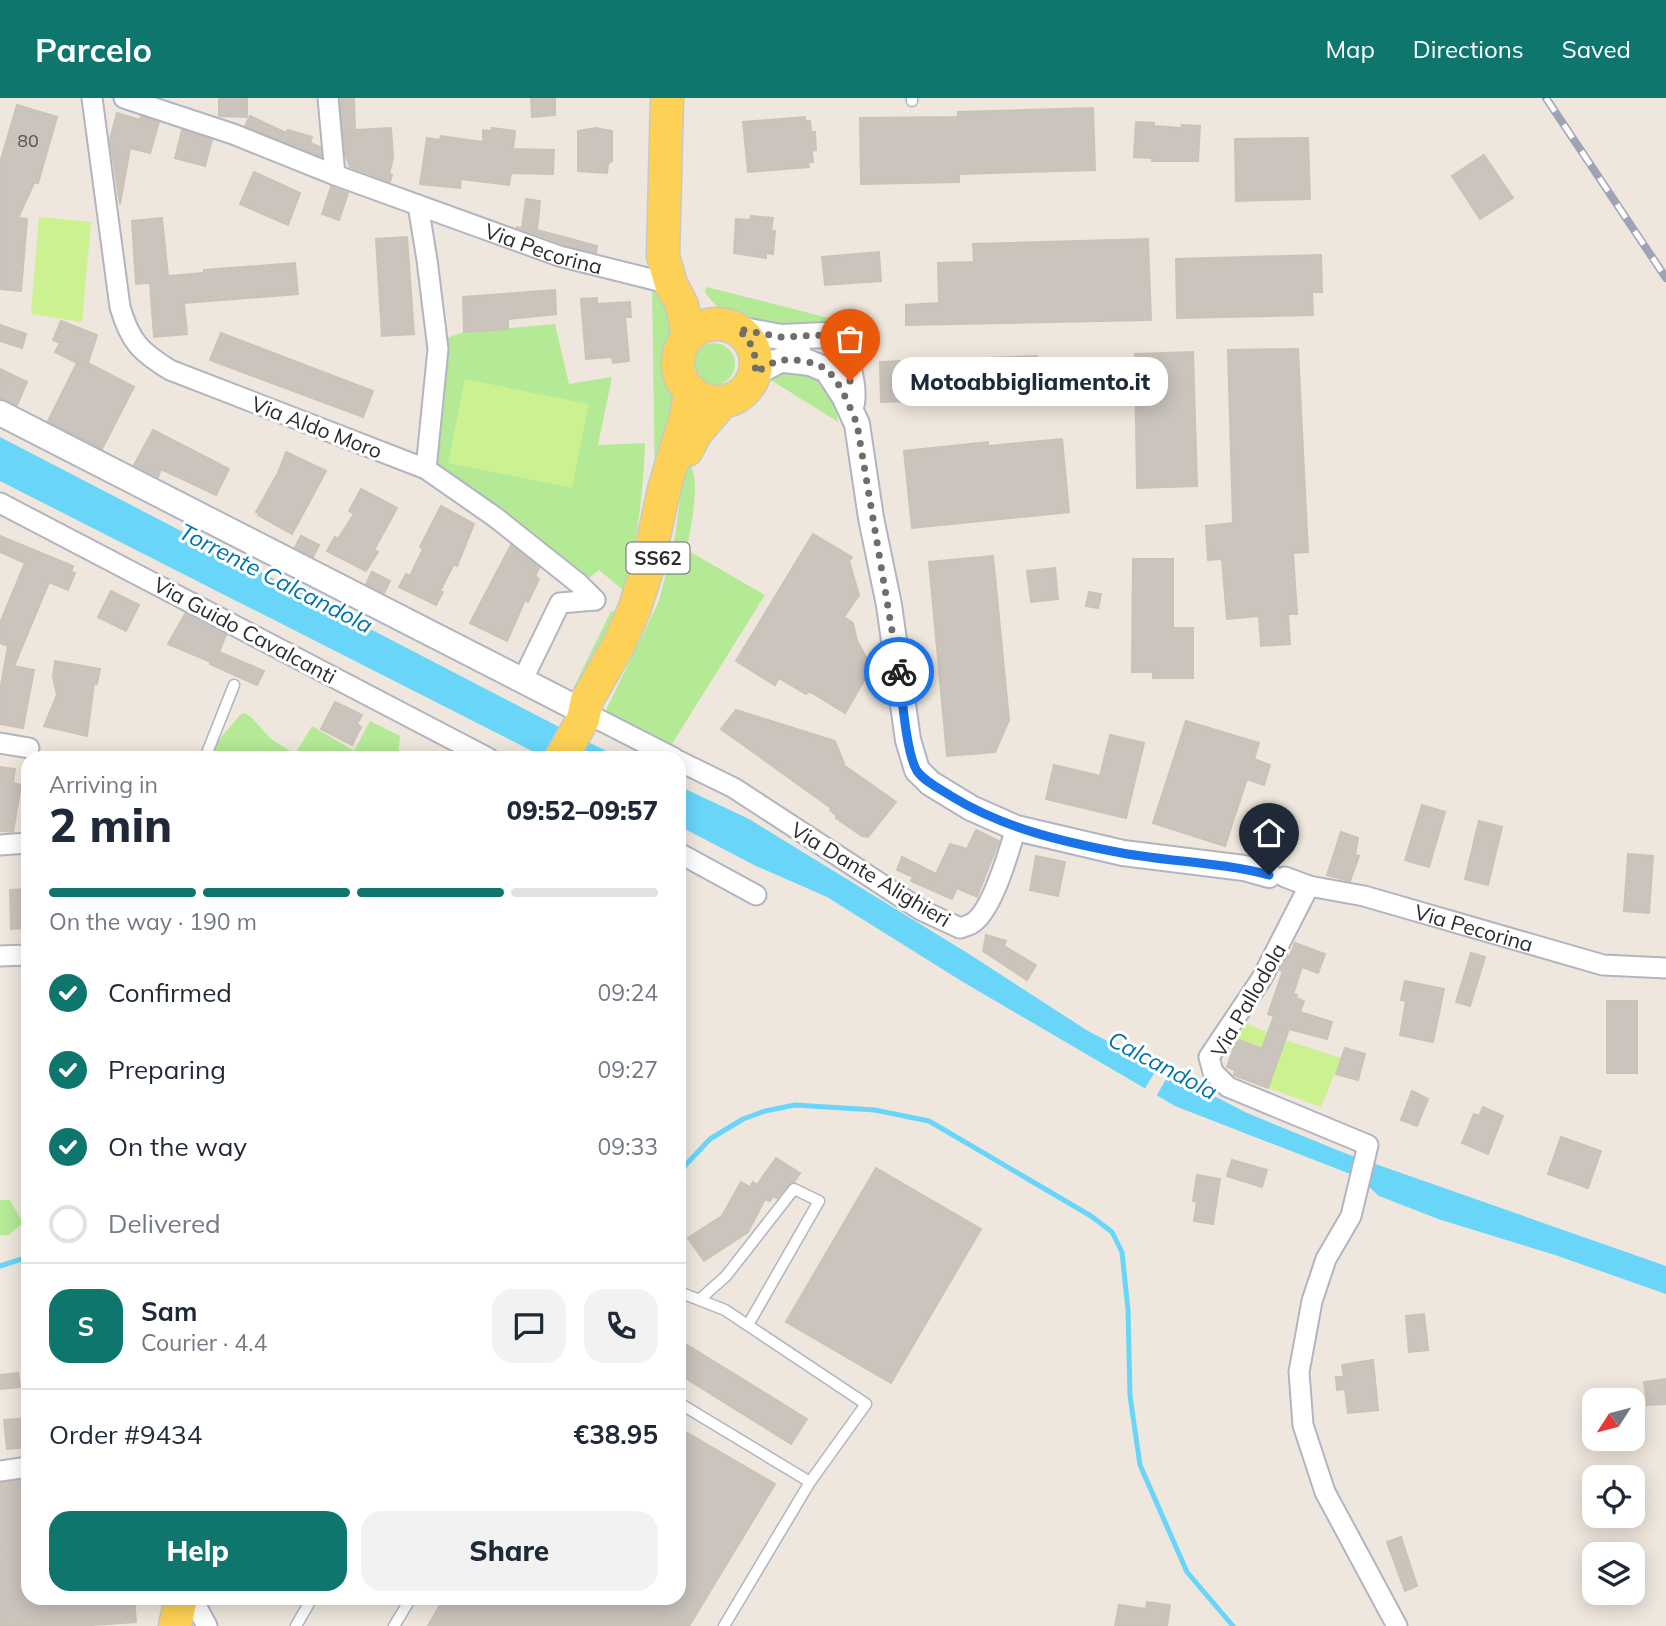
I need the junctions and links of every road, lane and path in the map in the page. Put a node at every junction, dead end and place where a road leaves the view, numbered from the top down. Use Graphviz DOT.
graph roads {
  1 [pos="92,98"];
  2 [pos="124,98"];
  3 [pos="328,98"];
  4 [pos="667,98"];
  5 [pos="684,98"];
  6 [pos="335,175"];
  7 [pos="418,205"];
  8 [pos="671,284"];
  9 [pos="730,328"];
  10 [pos="688,336"];
  11 [pos="836,338"];
  12 [pos="785,360"];
  13 [pos="755,373"];
  14 [pos="691,391"];
  15 [pos="723,401"];
  16 [pos="851,411"];
  17 [pos="0,413"];
  18 [pos="426,469"];
  19 [pos="0,503"];
  20 [pos="522,681"];
  21 [pos="234,685"];
  22 [pos="585,716"];
  23 [pos="0,743"];
  24 [pos="29,748"];
  25 [pos="208,751"];
  26 [pos="475,751"];
  27 [pos="565,751"];
  28 [pos="659,751"];
  29 [pos="686,764"];
  30 [pos="1016,828"];
  31 [pos="21,844"];
  32 [pos="0,845"];
  33 [pos="686,857"];
  34 [pos="1277,876"];
  35 [pos="1309,887"];
  36 [pos="756,895"];
  37 [pos="0,956"];
  38 [pos="21,956"];
  39 [pos="1666,968"];
  40 [pos="686,1295"];
  41 [pos="699,1300"];
  42 [pos="748,1325"];
  43 [pos="686,1407"];
  44 [pos="21,1468"];
  45 [pos="0,1471"];
  46 [pos="810,1482"];
  47 [pos="180,1605"];
  48 [pos="196,1605"];
  49 [pos="308,1605"];
  50 [pos="407,1605"];
  51 [pos="175,1626"];
  52 [pos="207,1626"];
  53 [pos="296,1626"];
  54 [pos="394,1626"];
  55 [pos="724,1626"];
  56 [pos="1397,1626"];
  1 -- 18 [label="street, Via Aldo Moro"];
  2 -- 6 [label="street, Via Pecorina"];
  3 -- 6 [label="street"];
  4 -- 8 [label="main road"];
  5 -- 9 [label="main road"];
  6 -- 7 [label="street, Via Pecorina"];
  7 -- 8 [label="street, Via Pecorina"];
  7 -- 18 [label="street"];
  8 -- 10 [label="main road"];
  9 -- 10 [label="main road"];
  9 -- 11 [label="street"];
  9 -- 13 [label="main road"];
  10 -- 14 [label="main road"];
  11 -- 12 [label="street"];
  11 -- 16 [label="street, Via Pecorina"];
  12 -- 13 [label="street"];
  12 -- 16 [label="street, Via Pecorina"];
  13 -- 15 [label="main road"];
  14 -- 15 [label="main road"];
  14 -- 22 [label="main road, SS62"];
  15 -- 22 [label="main road, SS62"];
  16 -- 30 [label="street, Via Pecorina"];
  17 -- 20 [label="street"];
  18 -- 20 [label="street, Via Aldo Moro"];
  19 -- 26 [label="street, Via Guido Cavalcanti"];
  20 -- 22 [label="street"];
  21 -- 25 [label="lane"];
  22 -- 27 [label="main road, SS62"];
  22 -- 28 [label="street"];
  23 -- 24 [label="street"];
  29 -- 30 [label="street, Via Dante Alighieri"];
  30 -- 34 [label="street, Via Pecorina"];
  31 -- 32 [label="street"];
  33 -- 36 [label="street"];
  34 -- 35 [label="street, Via Pecorina"];
  35 -- 39 [label="street, Via Pecorina"];
  35 -- 56 [label="street, Via Pallodola"];
  37 -- 38 [label="street"];
  40 -- 41 [label="lane"];
  41 -- 42 [label="lane"];
  41 -- 42 [label="lane"];
  42 -- 46 [label="lane"];
  43 -- 46 [label="lane"];
  44 -- 45 [label="street"];
  46 -- 55 [label="lane"];
  47 -- 51 [label="main road"];
  48 -- 52 [label="street"];
  49 -- 53 [label="lane"];
  50 -- 54 [label="lane"];
}
